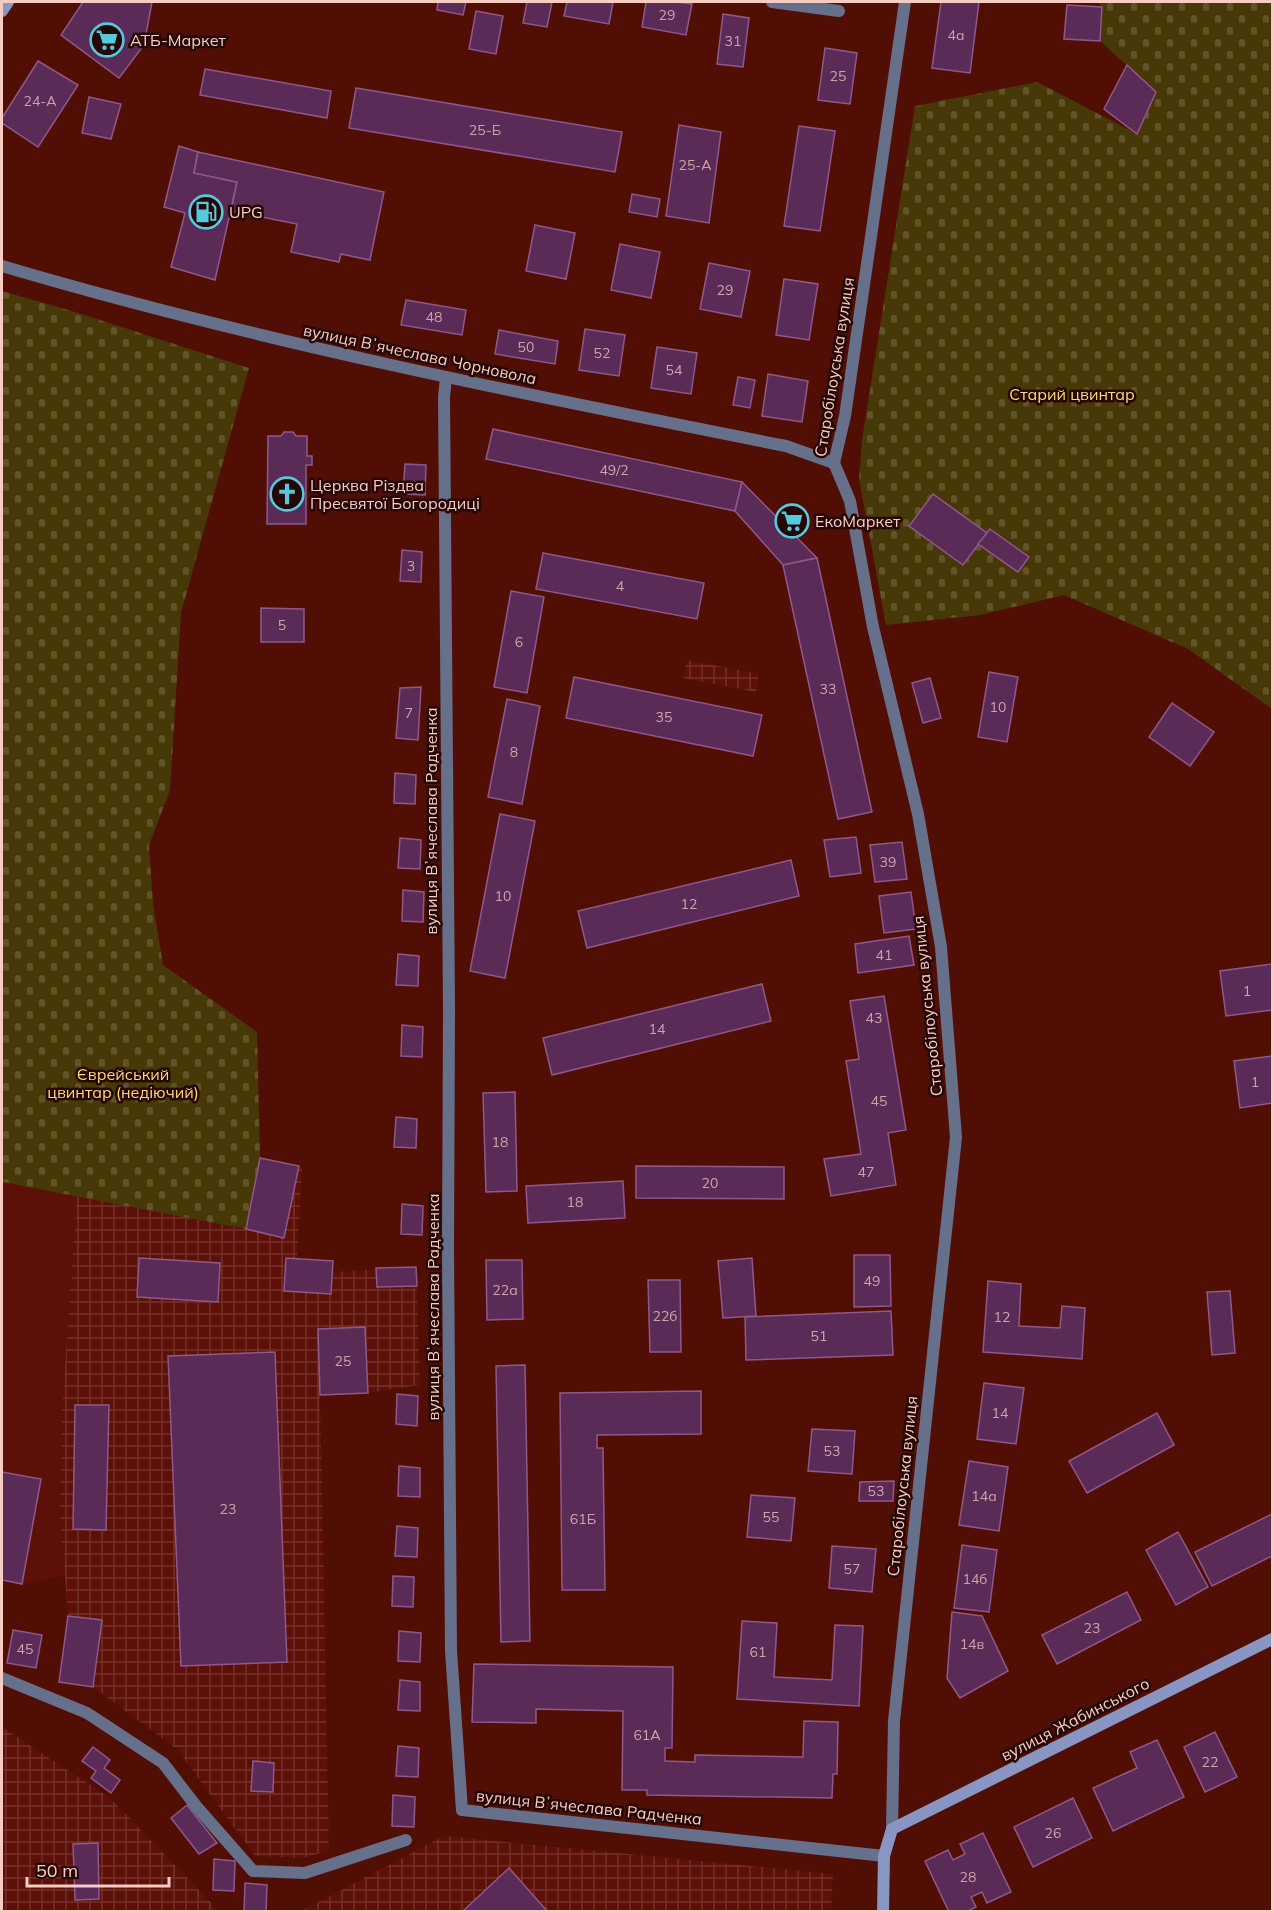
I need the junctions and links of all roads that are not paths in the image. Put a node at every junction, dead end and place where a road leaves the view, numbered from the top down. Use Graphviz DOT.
graph roads {
  1 [pos="8,2"];
  2 [pos="772,2"];
  3 [pos="905,2"];
  4 [pos="2,11"];
  5 [pos="839,11"];
  6 [pos="2,266"];
  7 [pos="446,378"];
  8 [pos="834,463"];
  9 [pos="1272,1639"];
  10 [pos="2,1678"];
  11 [pos="892,1829"];
  12 [pos="406,1840"];
  13 [pos="884,1856"];
  14 [pos="883,1911"];
  1 -- 4 [label="street"];
  2 -- 5 [label="street"];
  3 -- 8 [label="street, Старобілоуська вулиця"];
  6 -- 7 [label="street, вулиця Вʼячеслава Чорновола"];
  7 -- 8 [label="street, вулиця Вʼячеслава Чорновола"];
  7 -- 13 [label="street, вулиця Вʼячеслава Радченка"];
  8 -- 11 [label="street, Старобілоуська вулиця"];
  9 -- 11 [label="street, вулиця Жабинського"];
  10 -- 12 [label="street"];
  11 -- 13 [label="street, Старобілоуська вулиця"];
  13 -- 14 [label="street, Старобілоуська вулиця"];
}
